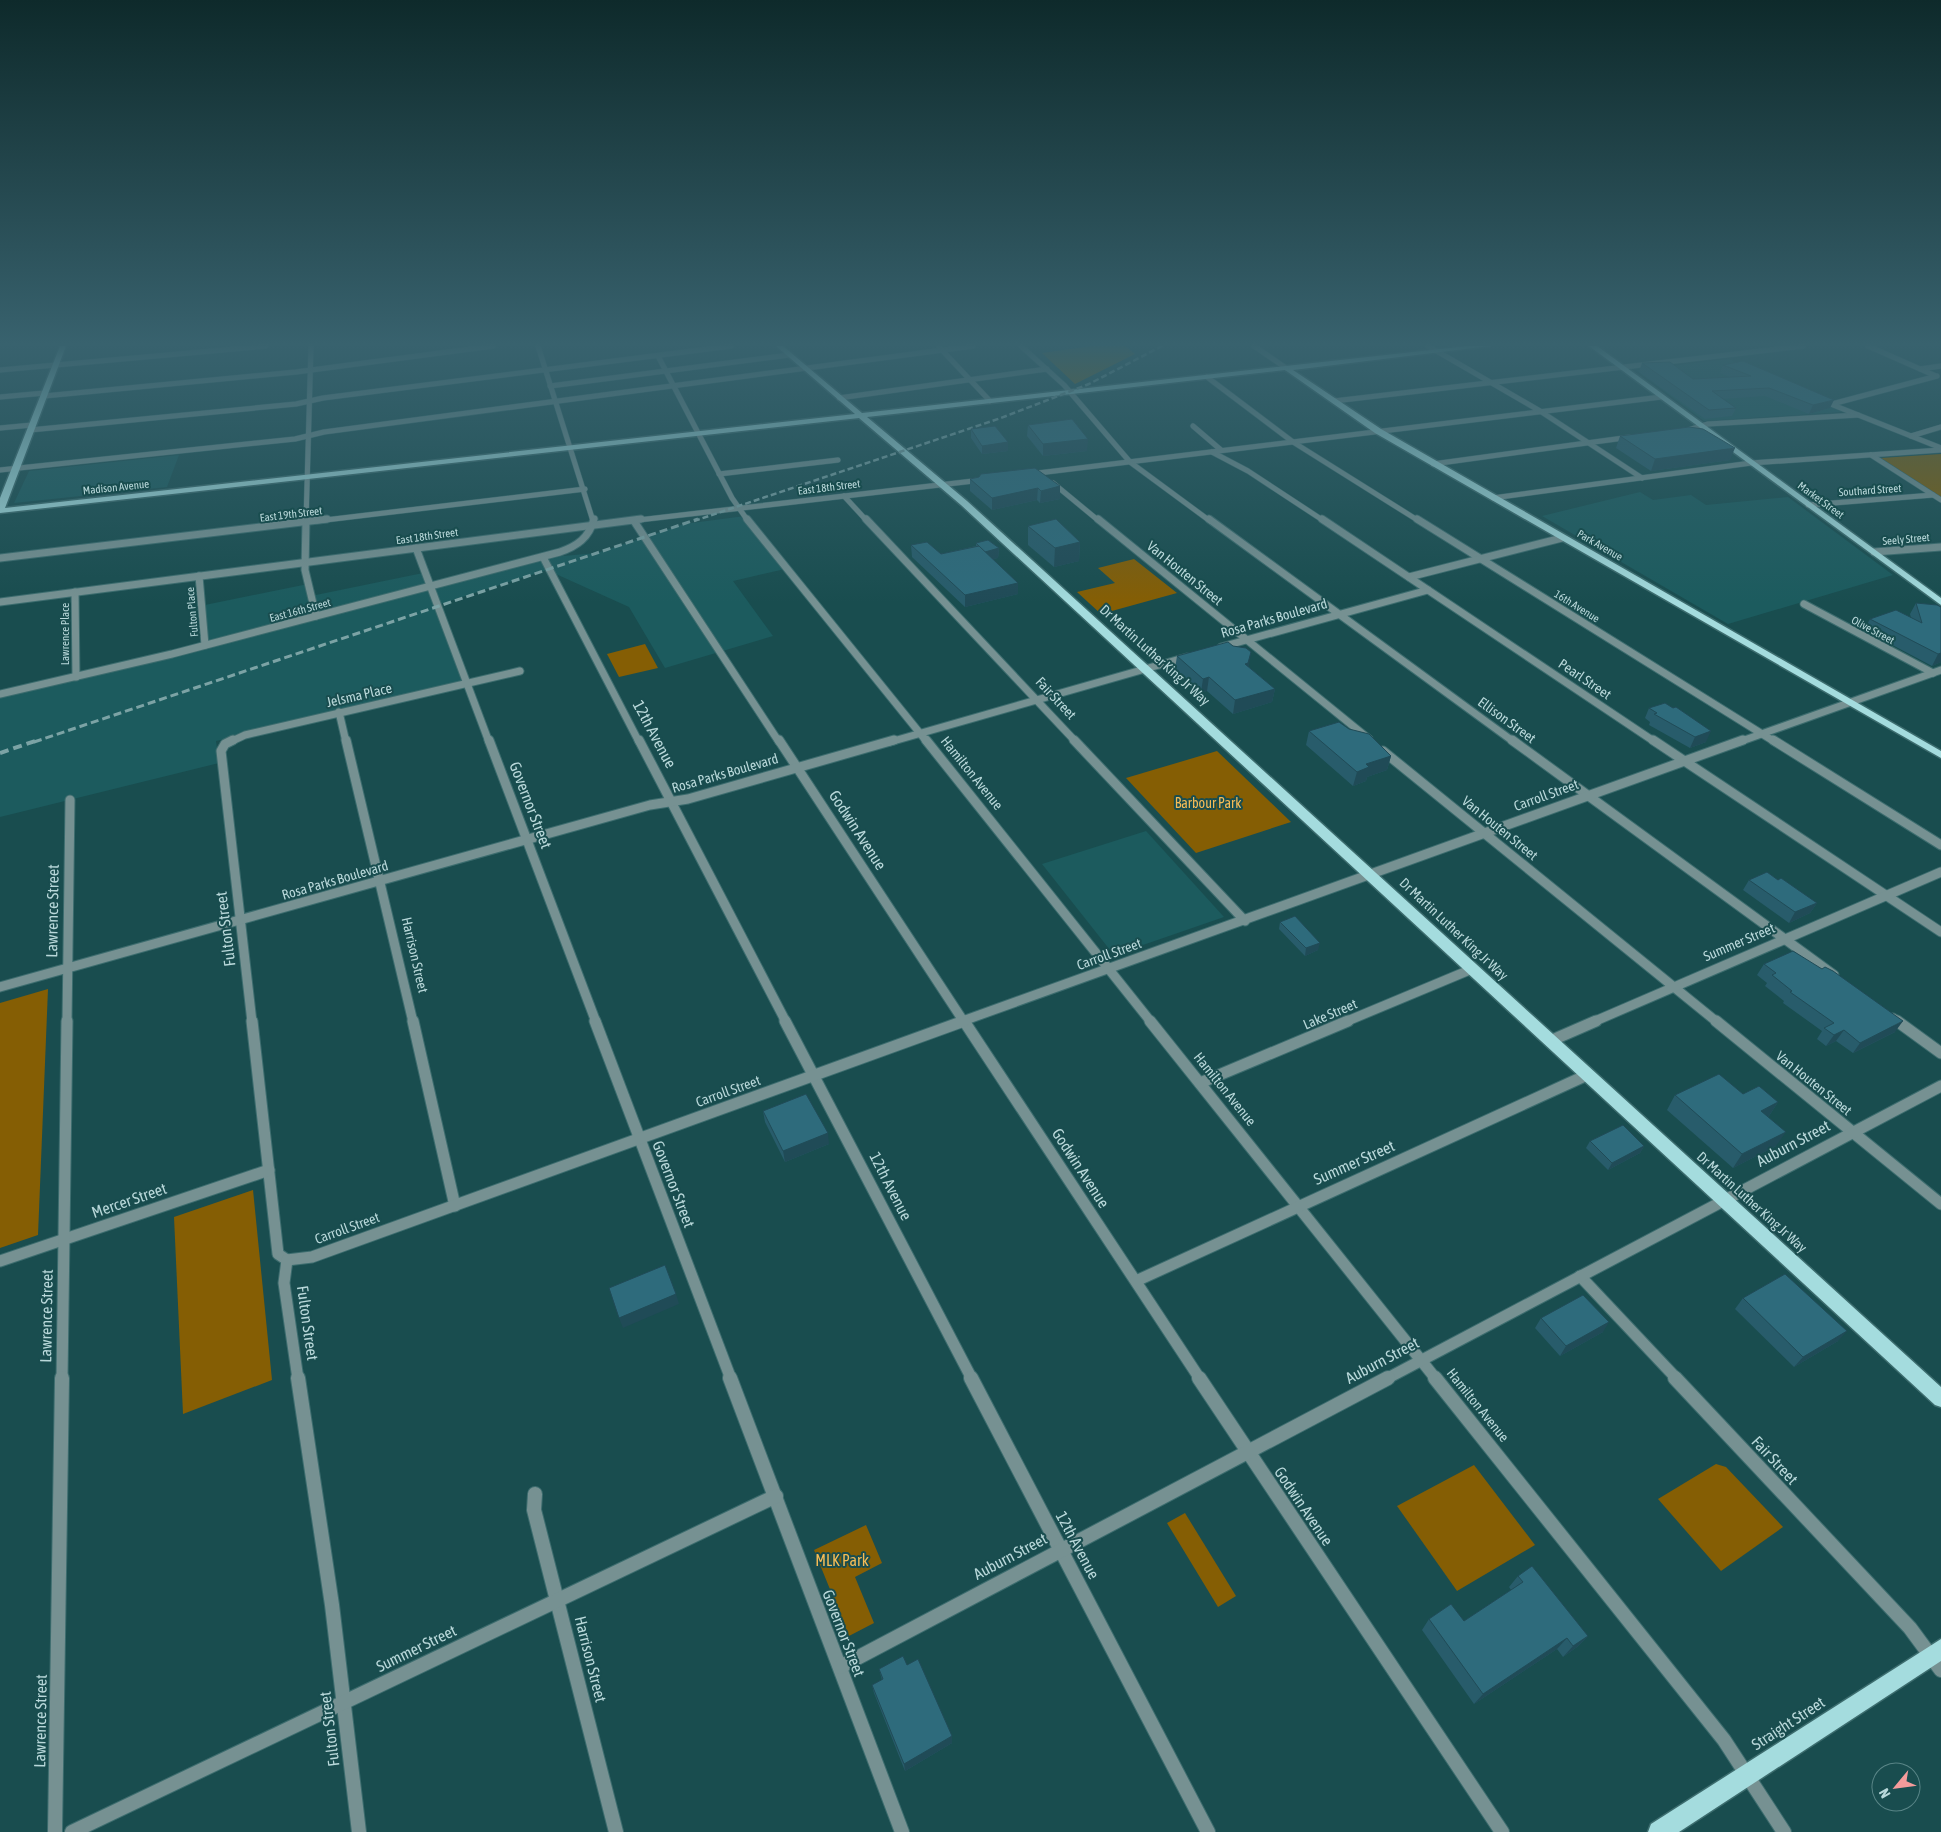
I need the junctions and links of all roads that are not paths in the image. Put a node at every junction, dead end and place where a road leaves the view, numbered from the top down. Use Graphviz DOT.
graph roads {
  1 [pos="30,431"];
  2 [pos="309,431"];
  3 [pos="334,431"];
  4 [pos="566,431"];
  5 [pos="721,431"];
  6 [pos="878,431"];
  7 [pos="1104,431"];
  8 [pos="1199,431"];
  9 [pos="1279,431"];
  10 [pos="1374,431"];
  11 [pos="1378,431"];
  12 [pos="1571,431"];
  13 [pos="1707,431"];
  14 [pos="1900,431"];
  15 [pos="1926,431"];
  16 [pos="698,434"];
  17 [pos="309,435"];
  18 [pos="1911,436"];
  19 [pos="1636,437"];
  20 [pos="1293,442"];
  21 [pos="1588,443"];
  22 [pos="571,448"];
  23 [pos="1941,449"];
  24 [pos="1221,450"];
  25 [pos="1212,451"];
  26 [pos="1870,455"];
  27 [pos="838,460"];
  28 [pos="1130,462"];
  29 [pos="1751,463"];
  30 [pos="1433,464"];
  31 [pos="16,468"];
  32 [pos="0,470"];
  33 [pos="1041,473"];
  34 [pos="719,474"];
  35 [pos="1022,475"];
  36 [pos="308,477"];
  37 [pos="1642,478"];
  38 [pos="985,480"];
  39 [pos="941,485"];
  40 [pos="585,489"];
  41 [pos="1933,495"];
  42 [pos="844,496"];
  43 [pos="1494,498"];
  44 [pos="1941,500"];
  45 [pos="1808,505"];
  46 [pos="739,508"];
  47 [pos="0,510"];
  48 [pos="634,521"];
  49 [pos="307,522"];
  50 [pos="593,525"];
  51 [pos="1562,538"];
  52 [pos="1941,547"];
  53 [pos="416,548"];
  54 [pos="1874,552"];
  55 [pos="543,557"];
  56 [pos="0,558"];
  57 [pos="1481,558"];
  58 [pos="306,562"];
  59 [pos="199,576"];
  60 [pos="1409,577"];
  61 [pos="430,586"];
  62 [pos="1428,590"];
  63 [pos="75,592"];
  64 [pos="0,602"];
  65 [pos="1941,602"];
  66 [pos="1804,604"];
  67 [pos="1340,614"];
  68 [pos="316,616"];
  69 [pos="1246,640"];
  70 [pos="205,645"];
  71 [pos="1215,649"];
  72 [pos="1197,654"];
  73 [pos="1144,668"];
  74 [pos="1941,670"];
  75 [pos="520,671"];
  76 [pos="1933,673"];
  77 [pos="76,677"];
  78 [pos="467,683"];
  79 [pos="0,694"];
  80 [pos="1037,698"];
  81 [pos="1849,702"];
  82 [pos="339,712"];
  83 [pos="918,732"];
  84 [pos="1763,734"];
  85 [pos="1941,755"];
  86 [pos="1687,761"];
  87 [pos="222,762"];
  88 [pos="797,767"];
  89 [pos="1588,795"];
  90 [pos="70,800"];
  91 [pos="671,802"];
  92 [pos="1485,833"];
  93 [pos="527,840"];
  94 [pos="1941,845"];
  95 [pos="1941,872"];
  96 [pos="1370,875"];
  97 [pos="381,881"];
  98 [pos="1886,895"];
  99 [pos="242,920"];
  100 [pos="1245,921"];
  101 [pos="1941,932"];
  102 [pos="1786,939"];
  103 [pos="68,968"];
  104 [pos="1472,969"];
  105 [pos="1109,970"];
  106 [pos="1840,979"];
  107 [pos="0,987"];
  108 [pos="1674,988"];
  109 [pos="1887,1013"];
  110 [pos="965,1022"];
  111 [pos="1550,1041"];
  112 [pos="1941,1053"];
  113 [pos="1587,1075"];
  114 [pos="815,1076"];
  115 [pos="1200,1083"];
  116 [pos="1941,1086"];
  117 [pos="1852,1132"];
  118 [pos="639,1140"];
  119 [pos="269,1170"];
  120 [pos="1724,1201"];
  121 [pos="1941,1204"];
  122 [pos="455,1206"];
  123 [pos="1298,1207"];
  124 [pos="64,1240"];
  125 [pos="287,1260"];
  126 [pos="0,1261"];
  127 [pos="1580,1276"];
  128 [pos="1136,1281"];
  129 [pos="1421,1360"];
  130 [pos="1941,1399"];
  131 [pos="1247,1451"];
  132 [pos="535,1494"];
  133 [pos="776,1496"];
  134 [pos="1060,1550"];
  135 [pos="558,1600"];
  136 [pos="1937,1659"];
  137 [pos="840,1667"];
  138 [pos="343,1703"];
  139 [pos="1746,1776"];
  140 [pos="54,1832"];
  141 [pos="72,1832"];
  142 [pos="359,1832"];
  143 [pos="616,1832"];
  144 [pos="902,1832"];
  145 [pos="1208,1832"];
  146 [pos="1502,1832"];
  147 [pos="1659,1832"];
  148 [pos="1784,1832"];
  1 -- 31 [label="main road"];
  2 -- 17 [label="street"];
  3 -- 17 [label="street"];
  4 -- 22 [label="street"];
  5 -- 16 [label="main road, Madison Avenue"];
  6 -- 39 [label="main road, Dr Martin Luther King Jr Way"];
  7 -- 28 [label="street, Ellison Street"];
  8 -- 24 [label="street"];
  9 -- 20 [label="street, 16th Avenue"];
  10 -- 20 [label="street"];
  11 -- 30 [label="main road, Park Avenue"];
  12 -- 21 [label="street"];
  13 -- 29 [label="main road, Market Street"];
  14 -- 18 [label="street"];
  15 -- 18 [label="street"];
  16 -- 22 [label="main road, Madison Avenue"];
  16 -- 34 [label="street, Hamilton Avenue"];
  17 -- 31 [label="street"];
  17 -- 36 [label="street"];
  18 -- 23 [label="street"];
  19 -- 21 [label="street"];
  20 -- 24 [label="street"];
  20 -- 57 [label="street, 16th Avenue"];
  21 -- 30 [label="street"];
  21 -- 37 [label="street"];
  22 -- 36 [label="main road, Madison Avenue"];
  22 -- 40 [label="street"];
  23 -- 26 [label="street"];
  24 -- 25 [label="street"];
  25 -- 28 [label="street"];
  25 -- 60 [label="street, Pearl Street"];
  26 -- 29 [label="street"];
  26 -- 41 [label="street"];
  27 -- 34 [label="street"];
  28 -- 33 [label="street"];
  28 -- 67 [label="street, Ellison Street"];
  29 -- 37 [label="street"];
  29 -- 45 [label="main road, Market Street"];
  30 -- 43 [label="main road, Park Avenue"];
  31 -- 32 [label="street"];
  31 -- 47 [label="main road"];
  33 -- 35 [label="street"];
  33 -- 69 [label="street, Van Houten Street"];
  34 -- 46 [label="street, Hamilton Avenue"];
  36 -- 47 [label="main road, Madison Avenue"];
  36 -- 49 [label="street"];
  37 -- 43 [label="street"];
  38 -- 39 [label="street, East 18th Street"];
  39 -- 42 [label="street, East 18th Street"];
  39 -- 73 [label="main road, Dr Martin Luther King Jr Way"];
  40 -- 49 [label="street, East 19th Street"];
  40 -- 50 [label="street"];
  41 -- 44 [label="street"];
  41 -- 45 [label="street, Southard Street"];
  42 -- 46 [label="street, East 18th Street"];
  42 -- 80 [label="street, Fair Street"];
  43 -- 51 [label="main road, Park Avenue"];
  45 -- 54 [label="main road, Market Street"];
  46 -- 48 [label="street, East 18th Street"];
  46 -- 83 [label="street, Hamilton Avenue"];
  48 -- 50 [label="street, East 18th Street"];
  48 -- 88 [label="street, Godwin Avenue"];
  49 -- 56 [label="street, East 19th Street"];
  49 -- 58 [label="street"];
  50 -- 53 [label="street, East 18th Street"];
  50 -- 55 [label="street, East 16th Street"];
  51 -- 57 [label="street"];
  51 -- 81 [label="main road, Park Avenue"];
  52 -- 54 [label="street, Seely Street"];
  53 -- 58 [label="street, East 18th Street"];
  53 -- 61 [label="street, Governor Street"];
  54 -- 65 [label="main road, Market Street"];
  55 -- 61 [label="street, East 16th Street"];
  55 -- 91 [label="street, 12th Avenue"];
  57 -- 60 [label="street"];
  57 -- 84 [label="street, 16th Avenue"];
  58 -- 59 [label="street, East 18th Street"];
  58 -- 68 [label="street"];
  59 -- 63 [label="street, East 18th Street"];
  59 -- 70 [label="street, Fulton Place"];
  60 -- 62 [label="street, Pearl Street"];
  61 -- 68 [label="street, East 16th Street"];
  61 -- 78 [label="street, Governor Street"];
  62 -- 67 [label="street, Rosa Parks Boulevard"];
  62 -- 86 [label="street, Pearl Street"];
  63 -- 64 [label="street, East 18th Street"];
  63 -- 77 [label="street, Lawrence Place"];
  66 -- 76 [label="street, Olive Street"];
  67 -- 69 [label="street, Rosa Parks Boulevard"];
  67 -- 89 [label="street, Ellison Street"];
  68 -- 70 [label="street, East 16th Street"];
  69 -- 71 [label="street, Rosa Parks Boulevard"];
  69 -- 92 [label="street, Van Houten Street"];
  70 -- 77 [label="street, East 16th Street"];
  72 -- 73 [label="street, Rosa Parks Boulevard"];
  73 -- 80 [label="street, Rosa Parks Boulevard"];
  73 -- 96 [label="main road, Dr Martin Luther King Jr Way"];
  74 -- 76 [label="street, Carroll Street"];
  75 -- 78 [label="street, Jelsma Place"];
  76 -- 81 [label="street, Carroll Street"];
  77 -- 79 [label="street, East 16th Street"];
  78 -- 82 [label="street, Jelsma Place"];
  78 -- 93 [label="street, Governor Street"];
  80 -- 83 [label="street, Rosa Parks Boulevard"];
  80 -- 100 [label="street, Fair Street"];
  81 -- 84 [label="street, Carroll Street"];
  81 -- 85 [label="main road, Park Avenue"];
  82 -- 87 [label="street, Jelsma Place"];
  82 -- 97 [label="street, Harrison Street"];
  83 -- 88 [label="street, Rosa Parks Boulevard"];
  83 -- 105 [label="street, Hamilton Avenue"];
  84 -- 86 [label="street, Carroll Street"];
  84 -- 94 [label="street, 16th Avenue"];
  86 -- 89 [label="street, Carroll Street"];
  86 -- 98 [label="street, Pearl Street"];
  87 -- 99 [label="street, Fulton Street"];
  88 -- 91 [label="street, Rosa Parks Boulevard"];
  88 -- 110 [label="street, Godwin Avenue"];
  89 -- 92 [label="street, Carroll Street"];
  89 -- 102 [label="street, Ellison Street"];
  90 -- 103 [label="street, Lawrence Street"];
  91 -- 93 [label="street, Rosa Parks Boulevard"];
  91 -- 114 [label="street, 12th Avenue"];
  92 -- 96 [label="street, Carroll Street"];
  92 -- 108 [label="street, Van Houten Street"];
  93 -- 97 [label="street, Rosa Parks Boulevard"];
  93 -- 118 [label="street, Governor Street"];
  95 -- 98 [label="street, Summer Street"];
  96 -- 100 [label="street, Carroll Street"];
  96 -- 104 [label="main road, Dr Martin Luther King Jr Way"];
  97 -- 99 [label="street, Rosa Parks Boulevard"];
  97 -- 122 [label="street, Harrison Street"];
  98 -- 101 [label="street, Pearl Street"];
  98 -- 102 [label="street, Summer Street"];
  99 -- 103 [label="street, Rosa Parks Boulevard"];
  99 -- 119 [label="street, Fulton Street"];
  100 -- 105 [label="street, Carroll Street"];
  102 -- 106 [label="street, Ellison Street"];
  102 -- 108 [label="street, Summer Street"];
  103 -- 107 [label="street, Rosa Parks Boulevard"];
  103 -- 124 [label="street, Lawrence Street"];
  104 -- 111 [label="main road, Dr Martin Luther King Jr Way"];
  104 -- 115 [label="street, Lake Street"];
  105 -- 110 [label="street, Carroll Street"];
  105 -- 115 [label="street, Hamilton Avenue"];
  108 -- 111 [label="street, Summer Street"];
  108 -- 117 [label="street, Van Houten Street"];
  109 -- 112 [label="street"];
  110 -- 114 [label="street, Carroll Street"];
  110 -- 128 [label="street, Godwin Avenue"];
  111 -- 113 [label="main road, Dr Martin Luther King Jr Way"];
  113 -- 120 [label="main road, Dr Martin Luther King Jr Way"];
  113 -- 123 [label="street, Summer Street"];
  114 -- 118 [label="street, Carroll Street"];
  114 -- 134 [label="street, 12th Avenue"];
  115 -- 123 [label="street, Hamilton Avenue"];
  116 -- 117 [label="street, Auburn Street"];
  117 -- 120 [label="street, Auburn Street"];
  117 -- 121 [label="street, Van Houten Street"];
  118 -- 122 [label="street, Carroll Street"];
  118 -- 133 [label="street, Governor Street"];
  119 -- 124 [label="street, Mercer Street"];
  119 -- 125 [label="street, Fulton Street"];
  120 -- 127 [label="street, Auburn Street"];
  120 -- 130 [label="main road, Dr Martin Luther King Jr Way"];
  122 -- 125 [label="street, Carroll Street"];
  123 -- 128 [label="street, Summer Street"];
  123 -- 129 [label="street, Hamilton Avenue"];
  124 -- 126 [label="street, Mercer Street"];
  124 -- 140 [label="street, Lawrence Street"];
  125 -- 138 [label="street, Fulton Street"];
  127 -- 129 [label="street, Auburn Street"];
  127 -- 136 [label="street, Fair Street"];
  128 -- 131 [label="street, Godwin Avenue"];
  129 -- 131 [label="street, Auburn Street"];
  129 -- 139 [label="street, Hamilton Avenue"];
  131 -- 134 [label="street, Auburn Street"];
  131 -- 146 [label="street, Godwin Avenue"];
  132 -- 135 [label="street, Harrison Street"];
  133 -- 135 [label="street, Summer Street"];
  133 -- 137 [label="street, Governor Street"];
  134 -- 137 [label="street, Auburn Street"];
  134 -- 145 [label="street, 12th Avenue"];
  135 -- 138 [label="street, Summer Street"];
  135 -- 143 [label="street, Harrison Street"];
  136 -- 139 [label="main road, Straight Street"];
  137 -- 144 [label="street, Governor Street"];
  138 -- 141 [label="street, Summer Street"];
  138 -- 142 [label="street, Fulton Street"];
  139 -- 147 [label="main road, Straight Street"];
  139 -- 148 [label="street, Hamilton Avenue"];
}
